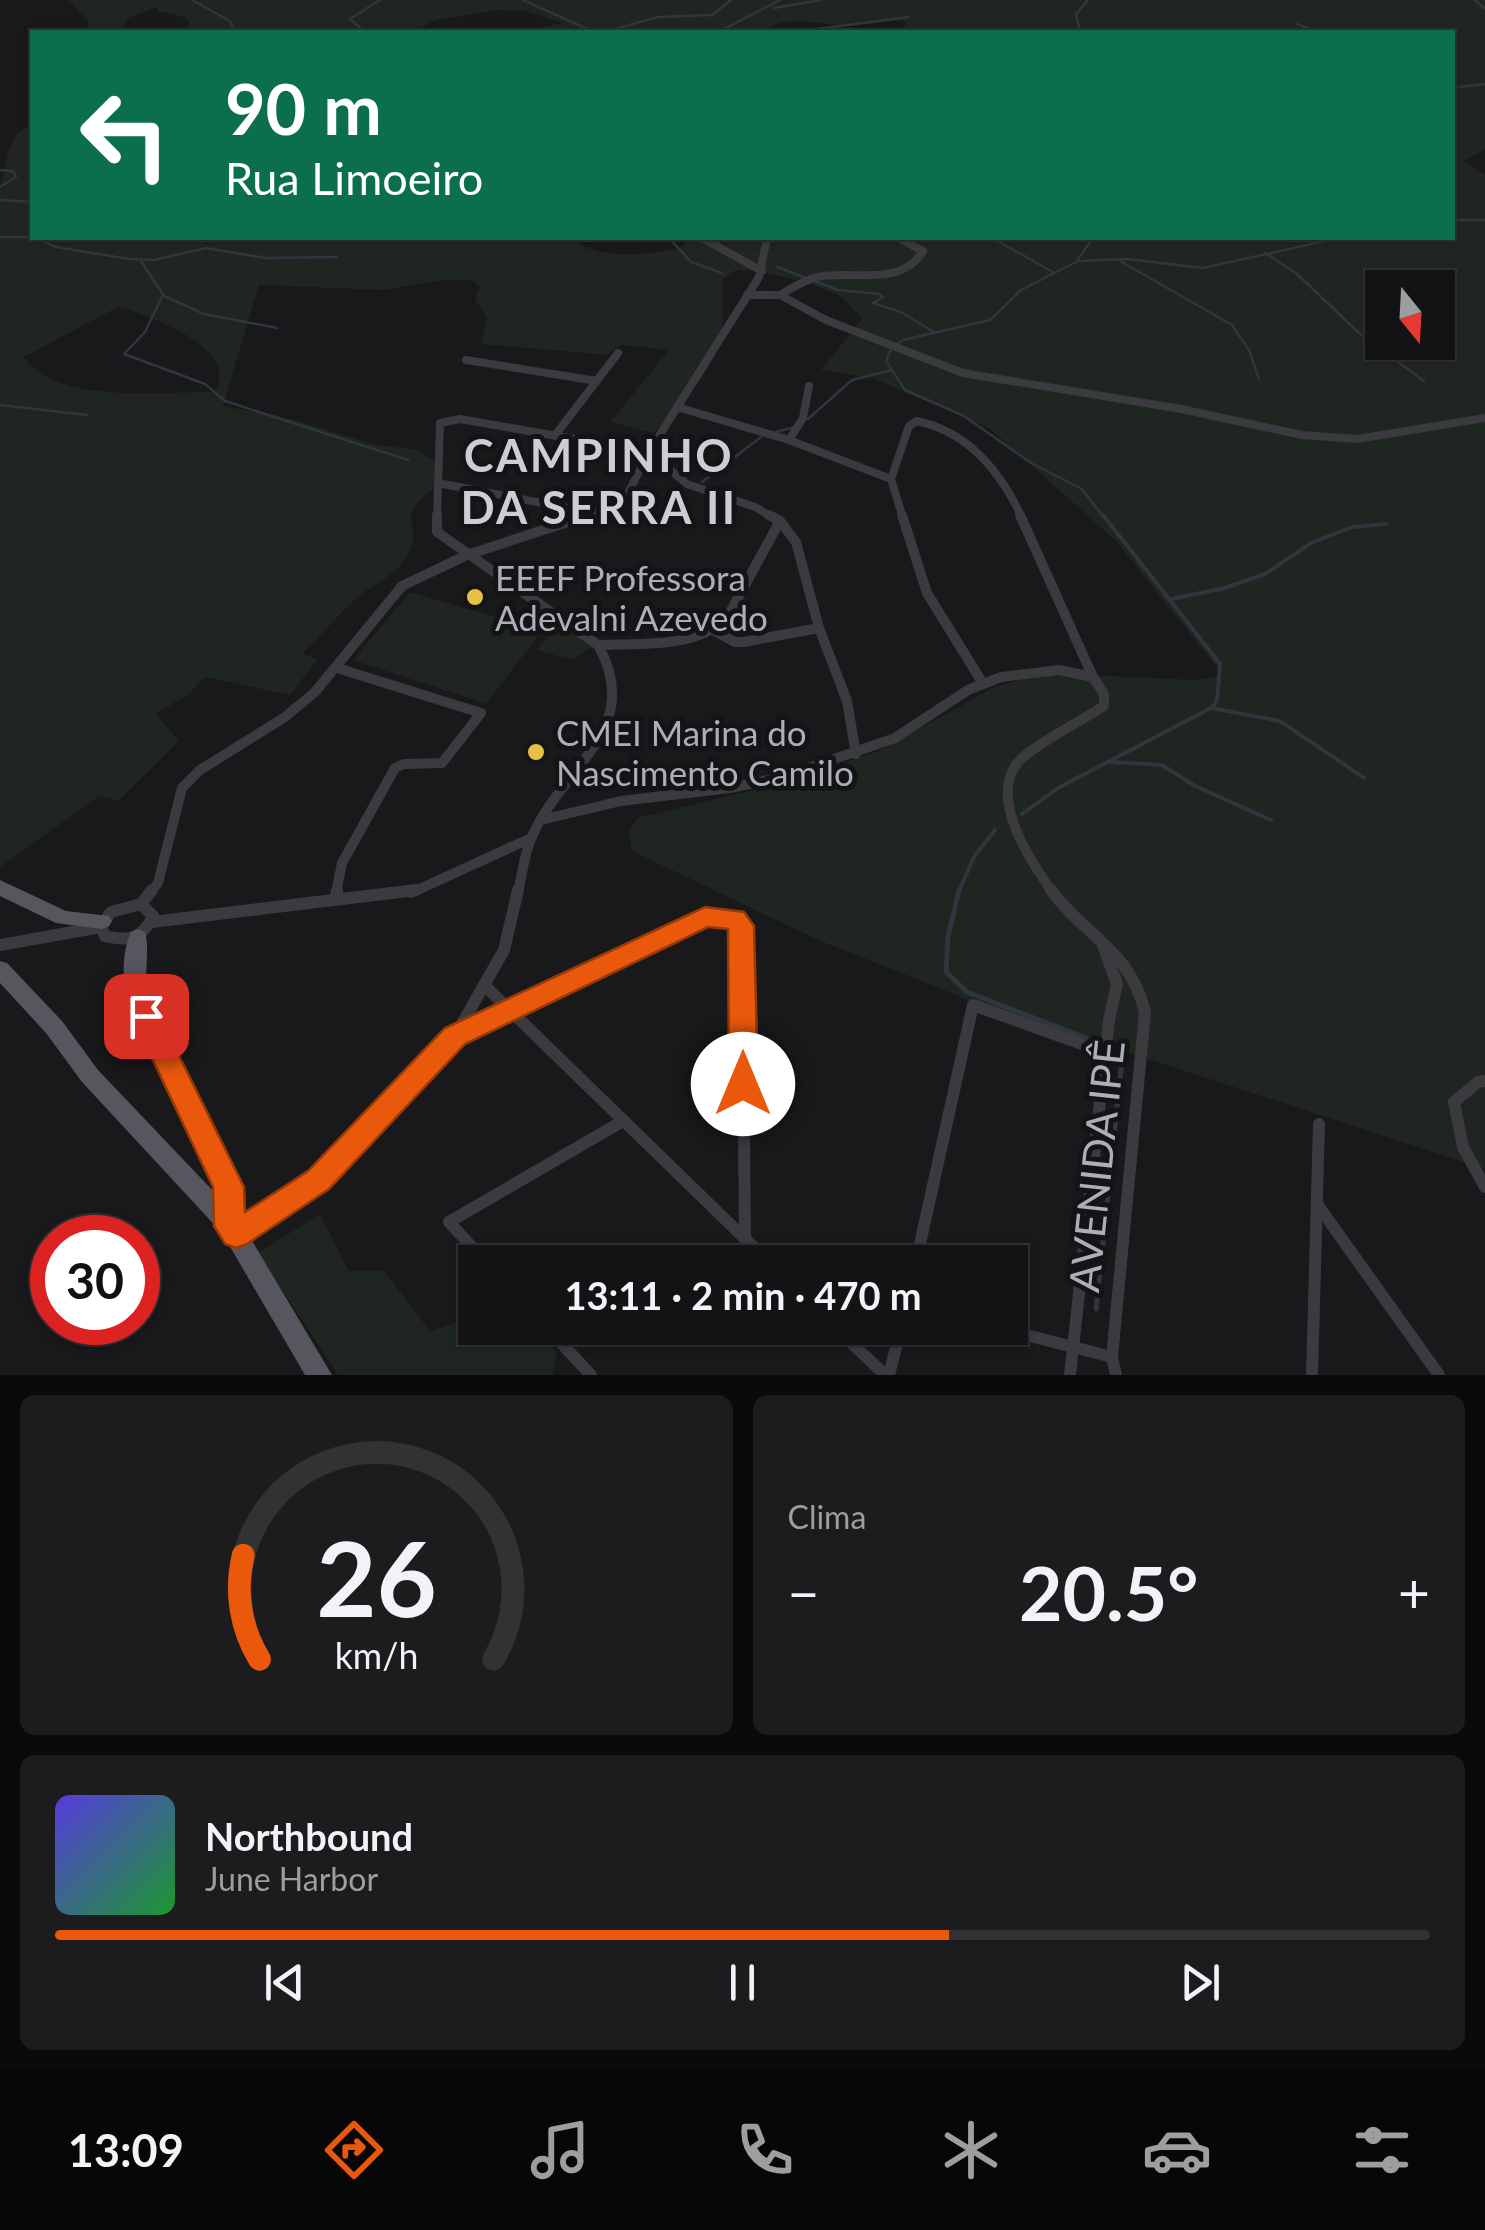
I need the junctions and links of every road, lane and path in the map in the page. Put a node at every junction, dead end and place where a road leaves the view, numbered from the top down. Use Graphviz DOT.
graph roads {
  1 [pos="706,240"];
  2 [pos="766,240"];
  3 [pos="902,240"];
  4 [pos="762,271"];
  5 [pos="747,295"];
  6 [pos="780,295"];
  7 [pos="618,353"];
  8 [pos="466,360"];
  9 [pos="596,380"];
  10 [pos="809,386"];
  11 [pos="678,407"];
  12 [pos="1485,418"];
  13 [pos="556,434"];
  14 [pos="789,440"];
  15 [pos="649,452"];
  16 [pos="891,479"];
  17 [pos="438,483"];
  18 [pos="596,514"];
  19 [pos="780,521"];
  20 [pos="472,558"];
  21 [pos="819,628"];
  22 [pos="715,631"];
  23 [pos="598,644"];
  24 [pos="337,668"];
  25 [pos="1094,678"];
  26 [pos="982,682"];
  27 [pos="856,754"];
  28 [pos="544,819"];
  29 [pos="532,838"];
  30 [pos="0,887"];
  31 [pos="335,900"];
  32 [pos="141,904"];
  33 [pos="101,924"];
  34 [pos="145,929"];
  35 [pos="1101,939"];
  36 [pos="0,945"];
  37 [pos="0,969"];
  38 [pos="1134,977"];
  39 [pos="1117,984"];
  40 [pos="485,986"];
  41 [pos="510,1008"];
  42 [pos="455,1036"];
  43 [pos="1108,1053"];
  44 [pos="1485,1082"];
  45 [pos="623,1121"];
  46 [pos="1319,1124"];
  47 [pos="1485,1187"];
  48 [pos="1316,1203"];
  49 [pos="233,1230"];
  50 [pos="744,1239"];
  51 [pos="470,1245"];
  52 [pos="751,1245"];
  53 [pos="920,1245"];
  54 [pos="1028,1335"];
  55 [pos="563,1345"];
  56 [pos="854,1345"];
  57 [pos="895,1345"];
  58 [pos="1074,1347"];
  59 [pos="1112,1356"];
  60 [pos="319,1375"];
  61 [pos="591,1375"];
  62 [pos="887,1375"];
  63 [pos="1070,1375"];
  64 [pos="1116,1375"];
  65 [pos="1312,1375"];
  66 [pos="1440,1375"];
  1 -- 4 [label="street"];
  2 -- 4 [label="street"];
  3 -- 6 [label="street"];
  4 -- 5 [label="street"];
  5 -- 6 [label="street"];
  5 -- 11 [label="street"];
  6 -- 12 [label="street"];
  7 -- 9 [label="street"];
  8 -- 9 [label="street"];
  9 -- 13 [label="street"];
  10 -- 14 [label="street"];
  11 -- 14 [label="street"];
  11 -- 15 [label="street"];
  13 -- 15 [label="street"];
  13 -- 17 [label="street"];
  14 -- 16 [label="street"];
  15 -- 18 [label="street"];
  15 -- 19 [label="street"];
  16 -- 25 [label="street"];
  16 -- 26 [label="street"];
  17 -- 18 [label="street"];
  17 -- 20 [label="street"];
  18 -- 20 [label="street"];
  19 -- 21 [label="street"];
  19 -- 22 [label="street"];
  20 -- 23 [label="street"];
  20 -- 24 [label="street"];
  21 -- 22 [label="street"];
  21 -- 27 [label="street"];
  22 -- 23 [label="street"];
  23 -- 28 [label="street"];
  24 -- 31 [label="street"];
  24 -- 32 [label="street"];
  25 -- 26 [label="street"];
  25 -- 35 [label="street"];
  26 -- 27 [label="street"];
  27 -- 28 [label="street"];
  28 -- 29 [label="street"];
  29 -- 31 [label="street"];
  29 -- 40 [label="street"];
  30 -- 33 [label="main road"];
  31 -- 34 [label="street"];
  32 -- 33 [label="street"];
  32 -- 34 [label="street"];
  33 -- 34 [label="street"];
  33 -- 36 [label="street"];
  34 -- 49 [label="main road"];
  35 -- 38 [label="street, AVENIDA IPÊ"];
  35 -- 39 [label="street, AVENIDA IPÊ"];
  37 -- 49 [label="main road"];
  38 -- 39 [label="street"];
  38 -- 59 [label="street, AVENIDA IPÊ"];
  39 -- 43 [label="street, AVENIDA IPÊ"];
  40 -- 41 [label="street"];
  40 -- 42 [label="street"];
  41 -- 42 [label="street"];
  41 -- 45 [label="street"];
  41 -- 50 [label="street"];
  42 -- 49 [label="street"];
  43 -- 53 [label="street"];
  43 -- 58 [label="street, AVENIDA IPÊ"];
  44 -- 47 [label="street"];
  45 -- 50 [label="street"];
  45 -- 51 [label="street"];
  46 -- 48 [label="street"];
  48 -- 65 [label="street"];
  48 -- 66 [label="street"];
  49 -- 60 [label="main road"];
  50 -- 52 [label="street"];
  54 -- 58 [label="street"];
  55 -- 61 [label="street"];
  56 -- 62 [label="street"];
  57 -- 62 [label="street"];
  58 -- 59 [label="street"];
  58 -- 63 [label="street, AVENIDA IPÊ"];
  59 -- 64 [label="street, AVENIDA IPÊ"];
}
